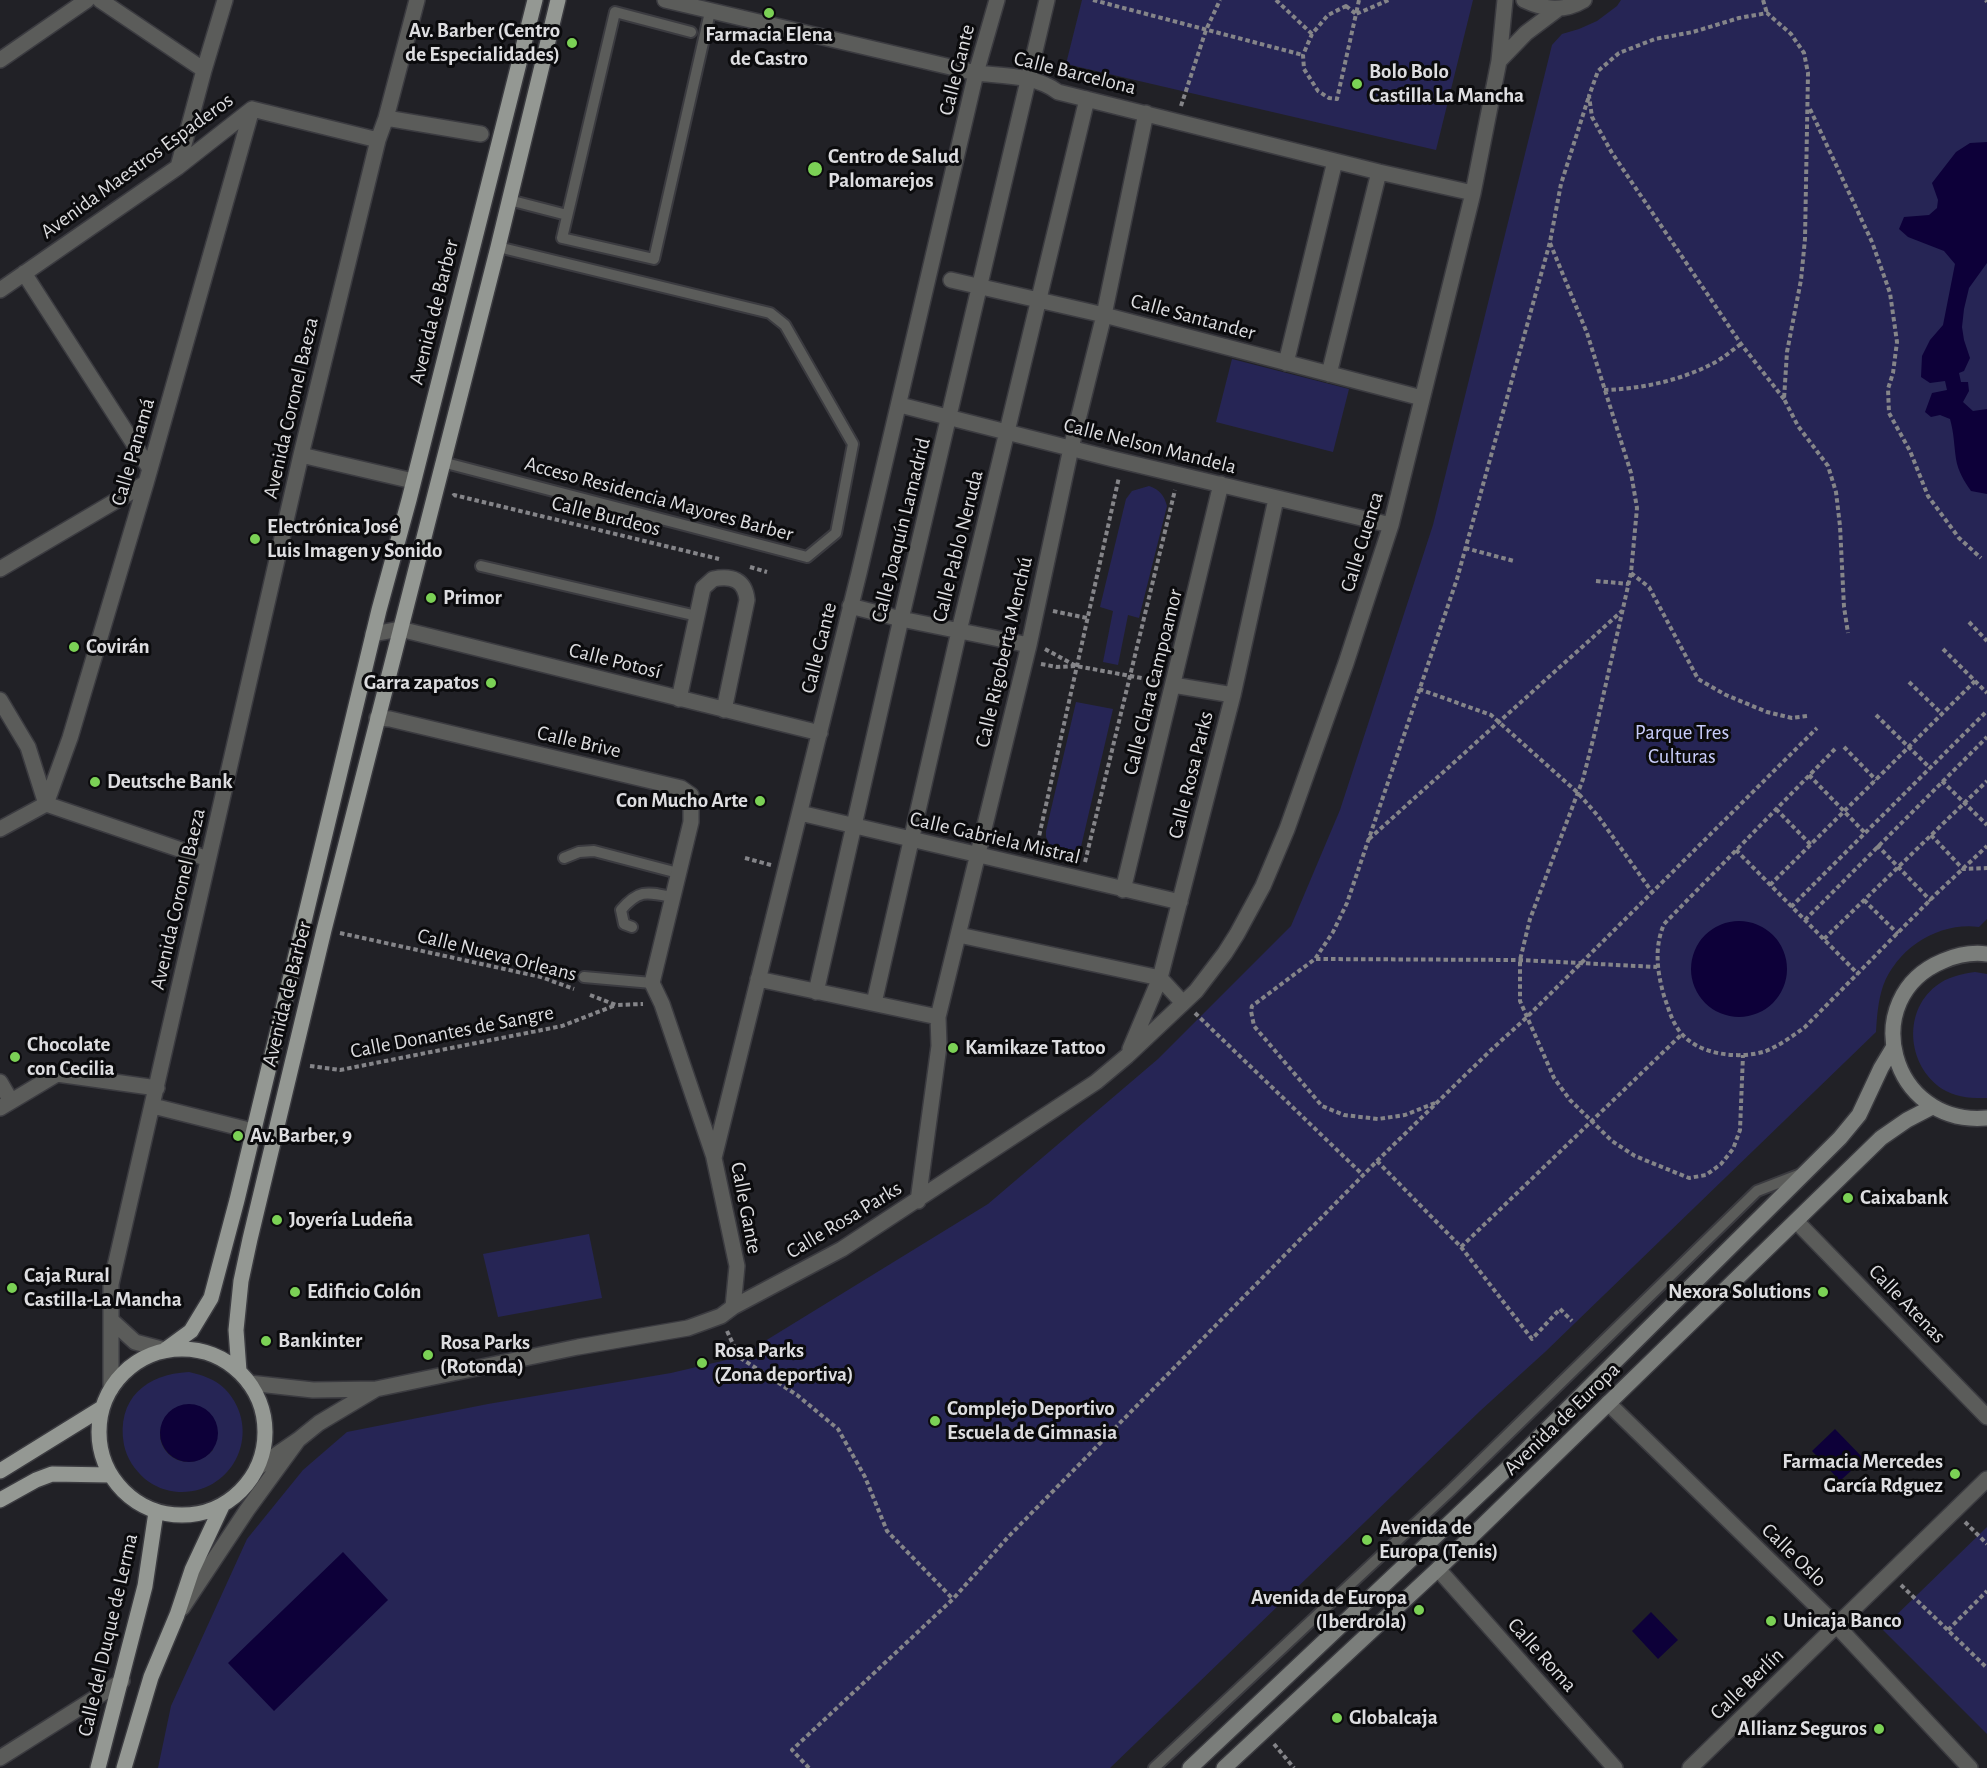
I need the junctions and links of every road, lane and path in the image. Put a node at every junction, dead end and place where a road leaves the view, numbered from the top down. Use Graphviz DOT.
graph roads {
  1 [pos="87,0"];
  2 [pos="100,0"];
  3 [pos="225,0"];
  4 [pos="417,0"];
  5 [pos="535,0"];
  6 [pos="558,0"];
  7 [pos="665,0"];
  8 [pos="997,0"];
  9 [pos="1037,0"];
  10 [pos="1047,0"];
  11 [pos="1093,0"];
  12 [pos="1220,0"];
  13 [pos="1276,0"];
  14 [pos="1359,0"];
  15 [pos="1389,0"];
  16 [pos="1505,0"];
  17 [pos="1524,0"];
  18 [pos="1584,0"];
  19 [pos="1763,0"];
  20 [pos="1558,9"];
  21 [pos="710,12"];
  22 [pos="1767,13"];
  23 [pos="1356,15"];
  24 [pos="1043,18"];
  25 [pos="1206,30"];
  26 [pos="691,32"];
  27 [pos="1312,34"];
  28 [pos="1303,55"];
  29 [pos="0,60"];
  30 [pos="1499,61"];
  31 [pos="204,70"];
  32 [pos="976,73"];
  33 [pos="1029,79"];
  34 [pos="1589,96"];
  35 [pos="1087,99"];
  36 [pos="1809,105"];
  37 [pos="252,109"];
  38 [pos="1146,113"];
  39 [pos="386,118"];
  40 [pos="1176,120"];
  41 [pos="481,134"];
  42 [pos="378,140"];
  43 [pos="1335,161"];
  44 [pos="178,167"];
  45 [pos="1378,172"];
  46 [pos="1473,193"];
  47 [pos="509,200"];
  48 [pos="567,214"];
  49 [pos="1550,242"];
  50 [pos="498,247"];
  51 [pos="24,273"];
  52 [pos="951,280"];
  53 [pos="981,286"];
  54 [pos="0,290"];
  55 [pos="1039,300"];
  56 [pos="1104,315"];
  57 [pos="1741,344"];
  58 [pos="1286,363"];
  59 [pos="1329,374"];
  60 [pos="1604,390"];
  61 [pos="1422,398"];
  62 [pos="1784,399"];
  63 [pos="900,405"];
  64 [pos="950,418"];
  65 [pos="1007,432"];
  66 [pos="1071,448"];
  67 [pos="301,455"];
  68 [pos="1123,461"];
  69 [pos="442,462"];
  70 [pos="1179,474"];
  71 [pos="148,476"];
  72 [pos="413,481"];
  73 [pos="1221,484"];
  74 [pos="1276,499"];
  75 [pos="448,501"];
  76 [pos="1390,525"];
  77 [pos="1465,548"];
  78 [pos="1981,558"];
  79 [pos="722,560"];
  80 [pos="1515,561"];
  81 [pos="481,566"];
  82 [pos="745,566"];
  83 [pos="0,568"];
  84 [pos="767,572"];
  85 [pos="1631,573"];
  86 [pos="1596,581"];
  87 [pos="1629,584"];
  88 [pos="850,606"];
  89 [pos="1054,611"];
  90 [pos="1622,611"];
  91 [pos="697,616"];
  92 [pos="1087,618"];
  93 [pos="901,619"];
  94 [pos="1969,622"];
  95 [pos="400,629"];
  96 [pos="959,631"];
  97 [pos="1848,633"];
  98 [pos="373,634"];
  99 [pos="1987,640"];
  100 [pos="1029,645"];
  101 [pos="1943,649"];
  102 [pos="1046,650"];
  103 [pos="1035,662"];
  104 [pos="1076,666"];
  105 [pos="1128,676"];
  106 [pos="1975,681"];
  107 [pos="1909,682"];
  108 [pos="1173,685"];
  109 [pos="1419,689"];
  110 [pos="1987,693"];
  111 [pos="1233,695"];
  112 [pos="679,699"];
  113 [pos="0,700"];
  114 [pos="724,710"];
  115 [pos="1987,711"];
  116 [pos="1942,714"];
  117 [pos="1876,715"];
  118 [pos="1807,716"];
  119 [pos="377,718"];
  120 [pos="1498,721"];
  121 [pos="1817,728"];
  122 [pos="820,733"];
  123 [pos="1987,737"];
  124 [pos="1844,747"];
  125 [pos="1909,747"];
  126 [pos="1835,749"];
  127 [pos="1930,768"];
  128 [pos="1809,775"];
  129 [pos="1876,780"];
  130 [pos="1942,781"];
  131 [pos="1987,781"];
  132 [pos="1578,793"];
  133 [pos="1965,803"];
  134 [pos="46,804"];
  135 [pos="1776,809"];
  136 [pos="1845,811"];
  137 [pos="800,813"];
  138 [pos="853,825"];
  139 [pos="1987,825"];
  140 [pos="0,829"];
  141 [pos="1865,833"];
  142 [pos="1931,835"];
  143 [pos="1368,839"];
  144 [pos="912,840"];
  145 [pos="1811,845"];
  146 [pos="1877,845"];
  147 [pos="1987,846"];
  148 [pos="1736,850"];
  149 [pos="978,855"];
  150 [pos="564,858"];
  151 [pos="745,858"];
  152 [pos="208,859"];
  153 [pos="1898,867"];
  154 [pos="1032,868"];
  155 [pos="1987,868"];
  156 [pos="786,869"];
  157 [pos="1964,869"];
  158 [pos="678,873"];
  159 [pos="1080,880"];
  160 [pos="1770,885"];
  161 [pos="1123,890"];
  162 [pos="1652,892"];
  163 [pos="672,897"];
  164 [pos="1864,900"];
  165 [pos="1930,901"];
  166 [pos="1180,902"];
  167 [pos="1791,907"];
  168 [pos="1805,920"];
  169 [pos="632,927"];
  170 [pos="324,930"];
  171 [pos="1898,934"];
  172 [pos="959,935"];
  173 [pos="1824,939"];
  174 [pos="1984,952"];
  175 [pos="1315,959"];
  176 [pos="1520,960"];
  177 [pos="1581,963"];
  178 [pos="1657,967"];
  179 [pos="1858,974"];
  180 [pos="584,977"];
  181 [pos="1160,978"];
  182 [pos="758,979"];
  183 [pos="652,983"];
  184 [pos="816,992"];
  185 [pos="874,1003"];
  186 [pos="1183,1003"];
  187 [pos="662,1004"];
  188 [pos="616,1005"];
  189 [pos="938,1017"];
  190 [pos="1527,1018"];
  191 [pos="1682,1034"];
  192 [pos="1893,1048"];
  193 [pos="1743,1055"];
  194 [pos="1127,1056"];
  195 [pos="291,1064"];
  196 [pos="0,1082"];
  197 [pos="158,1088"];
  198 [pos="1439,1102"];
  199 [pos="5,1105"];
  200 [pos="153,1106"];
  201 [pos="1932,1107"];
  202 [pos="1987,1118"];
  203 [pos="1591,1120"];
  204 [pos="252,1131"];
  205 [pos="714,1158"];
  206 [pos="1377,1161"];
  207 [pos="1806,1171"];
  208 [pos="1363,1175"];
  209 [pos="918,1201"];
  210 [pos="1796,1221"];
  211 [pos="1461,1247"];
  212 [pos="727,1312"];
  213 [pos="111,1320"];
  214 [pos="1572,1321"];
  215 [pos="165,1350"];
  216 [pos="244,1377"];
  217 [pos="111,1389"];
  218 [pos="376,1389"];
  219 [pos="1608,1403"];
  220 [pos="102,1408"];
  221 [pos="1987,1417"];
  222 [pos="298,1440"];
  223 [pos="257,1468"];
  224 [pos="0,1471"];
  225 [pos="110,1475"];
  226 [pos="1987,1479"];
  227 [pos="0,1500"];
  228 [pos="222,1506"];
  229 [pos="1954,1511"];
  230 [pos="156,1512"];
  231 [pos="1987,1544"];
  232 [pos="1438,1569"];
  233 [pos="1889,1574"];
  234 [pos="1987,1591"];
  235 [pos="953,1599"];
  236 [pos="177,1616"];
  237 [pos="1837,1626"];
  238 [pos="1948,1630"];
  239 [pos="1987,1668"];
  240 [pos="122,1682"];
  241 [pos="1264,1731"];
  242 [pos="0,1758"];
  243 [pos="98,1768"];
  244 [pos="124,1768"];
  245 [pos="809,1768"];
  246 [pos="1154,1768"];
  247 [pos="1190,1768"];
  248 [pos="1224,1768"];
  249 [pos="1294,1768"];
  250 [pos="1615,1768"];
  251 [pos="1690,1768"];
  252 [pos="1970,1768"];
  1 -- 29 [label="street"];
  2 -- 31 [label="street"];
  3 -- 31 [label="street"];
  4 -- 39 [label="street, Avenida Coronel Baeza"];
  5 -- 72 [label="main road, Avenida de Barber"];
  6 -- 47 [label="main road, Avenida de Barber"];
  7 -- 21 [label="street, Calle Barcelona"];
  8 -- 32 [label="street, Calle Gante"];
  9 -- 24 [label="street"];
  10 -- 24 [label="street, Calle Joaquín Lamadrid"];
  11 -- 25 [label="path"];
  12 -- 25 [label="path"];
  13 -- 27 [label="path"];
  14 -- 23 [label="path"];
  15 -- 23 [label="path"];
  16 -- 30 [label="street, Calle Cuenca"];
  17 -- 20 [label="street"];
  18 -- 20 [label="street"];
  19 -- 22 [label="path"];
  20 -- 30 [label="street"];
  21 -- 32 [label="street, Calle Barcelona"];
  21 -- 48 [label="lane"];
  22 -- 34 [label="path"];
  22 -- 36 [label="path"];
  23 -- 27 [label="path"];
  23 -- 28 [label="path"];
  24 -- 33 [label="street, Calle Joaquín Lamadrid"];
  25 -- 28 [label="path"];
  25 -- 40 [label="path"];
  26 -- 48 [label="lane"];
  27 -- 28 [label="path"];
  30 -- 46 [label="street, Calle Cuenca"];
  31 -- 44 [label="street"];
  32 -- 33 [label="street, Calle Barcelona"];
  32 -- 63 [label="street, Calle Gante"];
  33 -- 35 [label="street, Calle Barcelona"];
  33 -- 53 [label="street, Calle Joaquín Lamadrid"];
  34 -- 49 [label="path"];
  34 -- 57 [label="path"];
  35 -- 38 [label="street, Calle Barcelona"];
  35 -- 55 [label="street, Calle Pablo Neruda"];
  36 -- 62 [label="path"];
  36 -- 78 [label="path"];
  37 -- 42 [label="street, Avenida Maestros Espaderos"];
  37 -- 44 [label="street, Avenida Maestros Espaderos"];
  37 -- 71 [label="street, Calle Panamá"];
  38 -- 40 [label="street, Calle Barcelona"];
  38 -- 56 [label="street, Calle Rigoberta Menchú"];
  39 -- 41 [label="street"];
  39 -- 42 [label="street, Avenida Coronel Baeza"];
  40 -- 43 [label="street, Calle Barcelona"];
  42 -- 67 [label="street, Avenida Coronel Baeza"];
  43 -- 45 [label="street, Calle Barcelona"];
  43 -- 58 [label="street"];
  44 -- 51 [label="street, Avenida Maestros Espaderos"];
  45 -- 46 [label="street, Calle Barcelona"];
  45 -- 59 [label="street"];
  46 -- 61 [label="street, Calle Cuenca"];
  47 -- 48 [label="lane"];
  47 -- 50 [label="main road, Avenida de Barber"];
  49 -- 60 [label="path"];
  49 -- 77 [label="path"];
  50 -- 69 [label="main road, Avenida de Barber"];
  50 -- 69 [label="lane, Acceso Residencia Mayores Barber"];
  51 -- 54 [label="street, Avenida Maestros Espaderos"];
  51 -- 71 [label="street"];
  52 -- 53 [label="street, Calle Santander"];
  53 -- 55 [label="street, Calle Santander"];
  53 -- 64 [label="street, Calle Joaquín Lamadrid"];
  55 -- 56 [label="street, Calle Santander"];
  55 -- 65 [label="street, Calle Pablo Neruda"];
  56 -- 58 [label="street, Calle Santander"];
  56 -- 66 [label="street, Calle Rigoberta Menchú"];
  57 -- 60 [label="path"];
  57 -- 62 [label="path"];
  58 -- 59 [label="street, Calle Santander"];
  59 -- 61 [label="street, Calle Santander"];
  60 -- 85 [label="path"];
  61 -- 76 [label="street, Calle Cuenca"];
  62 -- 97 [label="path"];
  63 -- 64 [label="street, Calle Nelson Mandela"];
  63 -- 88 [label="street, Calle Gante"];
  64 -- 65 [label="street, Calle Nelson Mandela"];
  64 -- 93 [label="street, Calle Joaquín Lamadrid"];
  65 -- 66 [label="street, Calle Nelson Mandela"];
  65 -- 96 [label="street, Calle Pablo Neruda"];
  66 -- 68 [label="street, Calle Nelson Mandela"];
  66 -- 100 [label="street, Calle Rigoberta Menchú"];
  67 -- 72 [label="street"];
  67 -- 152 [label="street, Avenida Coronel Baeza"];
  68 -- 70 [label="street, Calle Nelson Mandela"];
  68 -- 92 [label="path"];
  69 -- 95 [label="main road, Avenida de Barber"];
  70 -- 73 [label="street, Calle Nelson Mandela"];
  70 -- 105 [label="path"];
  71 -- 83 [label="street"];
  71 -- 134 [label="street, Calle Panamá"];
  72 -- 98 [label="main road, Avenida de Barber"];
  73 -- 74 [label="street, Calle Nelson Mandela"];
  73 -- 108 [label="street, Calle Clara Campoamor"];
  74 -- 76 [label="street, Calle Nelson Mandela"];
  74 -- 111 [label="street, Calle Rosa Parks"];
  75 -- 79 [label="path, Calle Burdeos"];
  76 -- 186 [label="street, Calle Cuenca"];
  77 -- 80 [label="path"];
  77 -- 109 [label="path"];
  81 -- 91 [label="lane"];
  82 -- 84 [label="path"];
  85 -- 87 [label="path"];
  85 -- 118 [label="path"];
  86 -- 87 [label="path"];
  87 -- 90 [label="path"];
  88 -- 93 [label="street"];
  88 -- 122 [label="street, Calle Gante"];
  89 -- 92 [label="path"];
  90 -- 120 [label="path"];
  90 -- 132 [label="path"];
  91 -- 112 [label="street"];
  91 -- 114 [label="street"];
  92 -- 104 [label="path"];
  93 -- 96 [label="street"];
  93 -- 138 [label="street, Calle Joaquín Lamadrid"];
  94 -- 99 [label="path"];
  95 -- 98 [label="street"];
  95 -- 112 [label="street, Calle Potosí"];
  95 -- 119 [label="main road, Avenida de Barber"];
  96 -- 100 [label="street"];
  96 -- 144 [label="street, Calle Pablo Neruda"];
  98 -- 204 [label="main road, Avenida de Barber"];
  100 -- 149 [label="street, Calle Rigoberta Menchú"];
  101 -- 106 [label="path"];
  102 -- 104 [label="path"];
  103 -- 104 [label="path"];
  104 -- 105 [label="path"];
  104 -- 154 [label="path"];
  105 -- 108 [label="path"];
  105 -- 159 [label="path"];
  106 -- 110 [label="path"];
  106 -- 116 [label="path"];
  107 -- 116 [label="path"];
  108 -- 111 [label="street"];
  108 -- 161 [label="street, Calle Clara Campoamor"];
  109 -- 120 [label="path"];
  109 -- 143 [label="path"];
  111 -- 166 [label="street, Calle Rosa Parks"];
  112 -- 114 [label="street, Calle Potosí"];
  113 -- 134 [label="street"];
  114 -- 122 [label="street, Calle Potosí"];
  115 -- 127 [label="path"];
  116 -- 125 [label="path"];
  117 -- 125 [label="path"];
  119 -- 158 [label="street, Calle Brive"];
  119 -- 170 [label="main road, Avenida de Barber"];
  120 -- 132 [label="path"];
  120 -- 143 [label="path"];
  121 -- 162 [label="path"];
  122 -- 137 [label="street, Calle Gante"];
  123 -- 130 [label="path"];
  124 -- 129 [label="path"];
  125 -- 127 [label="path"];
  125 -- 129 [label="path"];
  126 -- 128 [label="path"];
  127 -- 141 [label="path"];
  128 -- 135 [label="path"];
  128 -- 136 [label="path"];
  129 -- 136 [label="path"];
  130 -- 133 [label="path"];
  130 -- 146 [label="path"];
  131 -- 133 [label="path"];
  132 -- 162 [label="path"];
  132 -- 176 [label="path"];
  133 -- 139 [label="path"];
  133 -- 142 [label="path"];
  134 -- 140 [label="street"];
  134 -- 152 [label="street"];
  135 -- 145 [label="path"];
  135 -- 148 [label="path"];
  136 -- 141 [label="path"];
  136 -- 145 [label="path"];
  137 -- 138 [label="street, Calle Gabriela Mistral"];
  137 -- 156 [label="street, Calle Gante"];
  138 -- 144 [label="street, Calle Gabriela Mistral"];
  138 -- 184 [label="street, Calle Joaquín Lamadrid"];
  141 -- 167 [label="path"];
  142 -- 153 [label="path"];
  142 -- 157 [label="path"];
  143 -- 175 [label="path"];
  144 -- 149 [label="street, Calle Gabriela Mistral"];
  144 -- 185 [label="street, Calle Pablo Neruda"];
  145 -- 160 [label="path"];
  146 -- 153 [label="path"];
  146 -- 168 [label="path"];
  147 -- 157 [label="path"];
  148 -- 160 [label="path"];
  148 -- 178 [label="path"];
  149 -- 154 [label="street, Calle Gabriela Mistral"];
  149 -- 172 [label="street, Calle Rigoberta Menchú"];
  150 -- 158 [label="lane"];
  151 -- 156 [label="path"];
  152 -- 197 [label="street, Avenida Coronel Baeza"];
  153 -- 164 [label="path"];
  153 -- 165 [label="path"];
  154 -- 159 [label="street, Calle Gabriela Mistral"];
  155 -- 157 [label="path"];
  156 -- 182 [label="street, Calle Gante"];
  157 -- 165 [label="path"];
  158 -- 163 [label="street, Calle Brive"];
  159 -- 161 [label="street, Calle Gabriela Mistral"];
  160 -- 167 [label="path"];
  161 -- 166 [label="street, Calle Gabriela Mistral"];
  162 -- 177 [label="path"];
  163 -- 169 [label="lane"];
  163 -- 183 [label="street, Calle Brive"];
  164 -- 171 [label="path"];
  164 -- 173 [label="path"];
  165 -- 171 [label="path"];
  166 -- 181 [label="street, Calle Rosa Parks"];
  167 -- 168 [label="path"];
  168 -- 173 [label="path"];
  170 -- 188 [label="path, Calle Nueva Orleans"];
  170 -- 195 [label="main road, Avenida de Barber"];
  171 -- 179 [label="path"];
  172 -- 181 [label="street"];
  172 -- 189 [label="street, Calle Rigoberta Menchú"];
  173 -- 179 [label="path"];
  174 -- 192 [label="main road, Avenida de Europa"];
  175 -- 176 [label="path"];
  175 -- 198 [label="path"];
  176 -- 177 [label="path"];
  176 -- 190 [label="path"];
  177 -- 178 [label="path"];
  177 -- 190 [label="path"];
  178 -- 191 [label="path"];
  179 -- 193 [label="path"];
  180 -- 183 [label="lane"];
  181 -- 186 [label="street"];
  181 -- 194 [label="street, Calle Rosa Parks"];
  182 -- 184 [label="street"];
  182 -- 205 [label="street, Calle Gante"];
  183 -- 187 [label="street"];
  184 -- 185 [label="street"];
  185 -- 189 [label="street"];
  186 -- 194 [label="street, Calle Rosa Parks"];
  186 -- 208 [label="path"];
  187 -- 188 [label="path, Calle Nueva Orleans"];
  187 -- 205 [label="street"];
  188 -- 195 [label="path, Calle Donantes de Sangre"];
  189 -- 209 [label="street, Calle Rigoberta Menchú"];
  190 -- 198 [label="path"];
  190 -- 203 [label="path"];
  191 -- 193 [label="path"];
  191 -- 203 [label="path"];
  192 -- 201 [label="main road, Avenida de Europa"];
  192 -- 207 [label="main road, Avenida de Europa"];
  193 -- 203 [label="path"];
  194 -- 209 [label="street, Calle Rosa Parks"];
  195 -- 216 [label="main road, Avenida de Barber"];
  196 -- 199 [label="street"];
  197 -- 199 [label="street"];
  197 -- 200 [label="street, Avenida Coronel Baeza"];
  198 -- 206 [label="path"];
  200 -- 204 [label="street"];
  200 -- 213 [label="street, Avenida Coronel Baeza"];
  201 -- 202 [label="main road, Avenida de Europa"];
  201 -- 210 [label="main road, Avenida de Europa"];
  203 -- 211 [label="path"];
  204 -- 215 [label="main road, Avenida de Barber"];
  205 -- 212 [label="street, Calle Gante"];
  206 -- 208 [label="path"];
  206 -- 211 [label="path"];
  207 -- 246 [label="lane, Avenida de Europa"];
  207 -- 247 [label="main road, Avenida de Europa"];
  208 -- 235 [label="path"];
  209 -- 212 [label="street, Calle Rosa Parks"];
  210 -- 219 [label="main road, Avenida de Europa"];
  210 -- 221 [label="street, Calle Atenas"];
  211 -- 214 [label="path"];
  212 -- 218 [label="street, Calle Rosa Parks"];
  212 -- 235 [label="path"];
  213 -- 215 [label="street"];
  213 -- 217 [label="street, Avenida Coronel Baeza"];
  215 -- 216 [label="main road"];
  215 -- 217 [label="main road"];
  216 -- 218 [label="street, Calle Rosa Parks"];
  216 -- 223 [label="main road"];
  217 -- 220 [label="main road"];
  218 -- 222 [label="street, Calle Rosa Parks"];
  219 -- 232 [label="main road, Avenida de Europa"];
  219 -- 237 [label="street, Calle Oslo"];
  220 -- 224 [label="main road"];
  220 -- 225 [label="main road"];
  222 -- 223 [label="street, Calle Rosa Parks"];
  222 -- 236 [label="street"];
  223 -- 228 [label="main road"];
  225 -- 227 [label="main road"];
  225 -- 230 [label="main road"];
  226 -- 229 [label="street, Calle Berlín"];
  228 -- 230 [label="main road"];
  228 -- 236 [label="main road"];
  229 -- 231 [label="path"];
  229 -- 233 [label="street, Calle Berlín"];
  230 -- 240 [label="main road, Calle del Duque de Lerma"];
  232 -- 241 [label="main road, Avenida de Europa"];
  232 -- 250 [label="street, Calle Roma"];
  233 -- 237 [label="street, Calle Berlín"];
  233 -- 238 [label="path"];
  234 -- 238 [label="path"];
  235 -- 245 [label="path"];
  236 -- 244 [label="main road"];
  237 -- 251 [label="street, Calle Berlín"];
  237 -- 252 [label="street, Calle Oslo"];
  238 -- 239 [label="path"];
  240 -- 242 [label="street"];
  240 -- 243 [label="main road, Calle del Duque de Lerma"];
  241 -- 248 [label="main road, Avenida de Europa"];
  241 -- 249 [label="path"];
}
